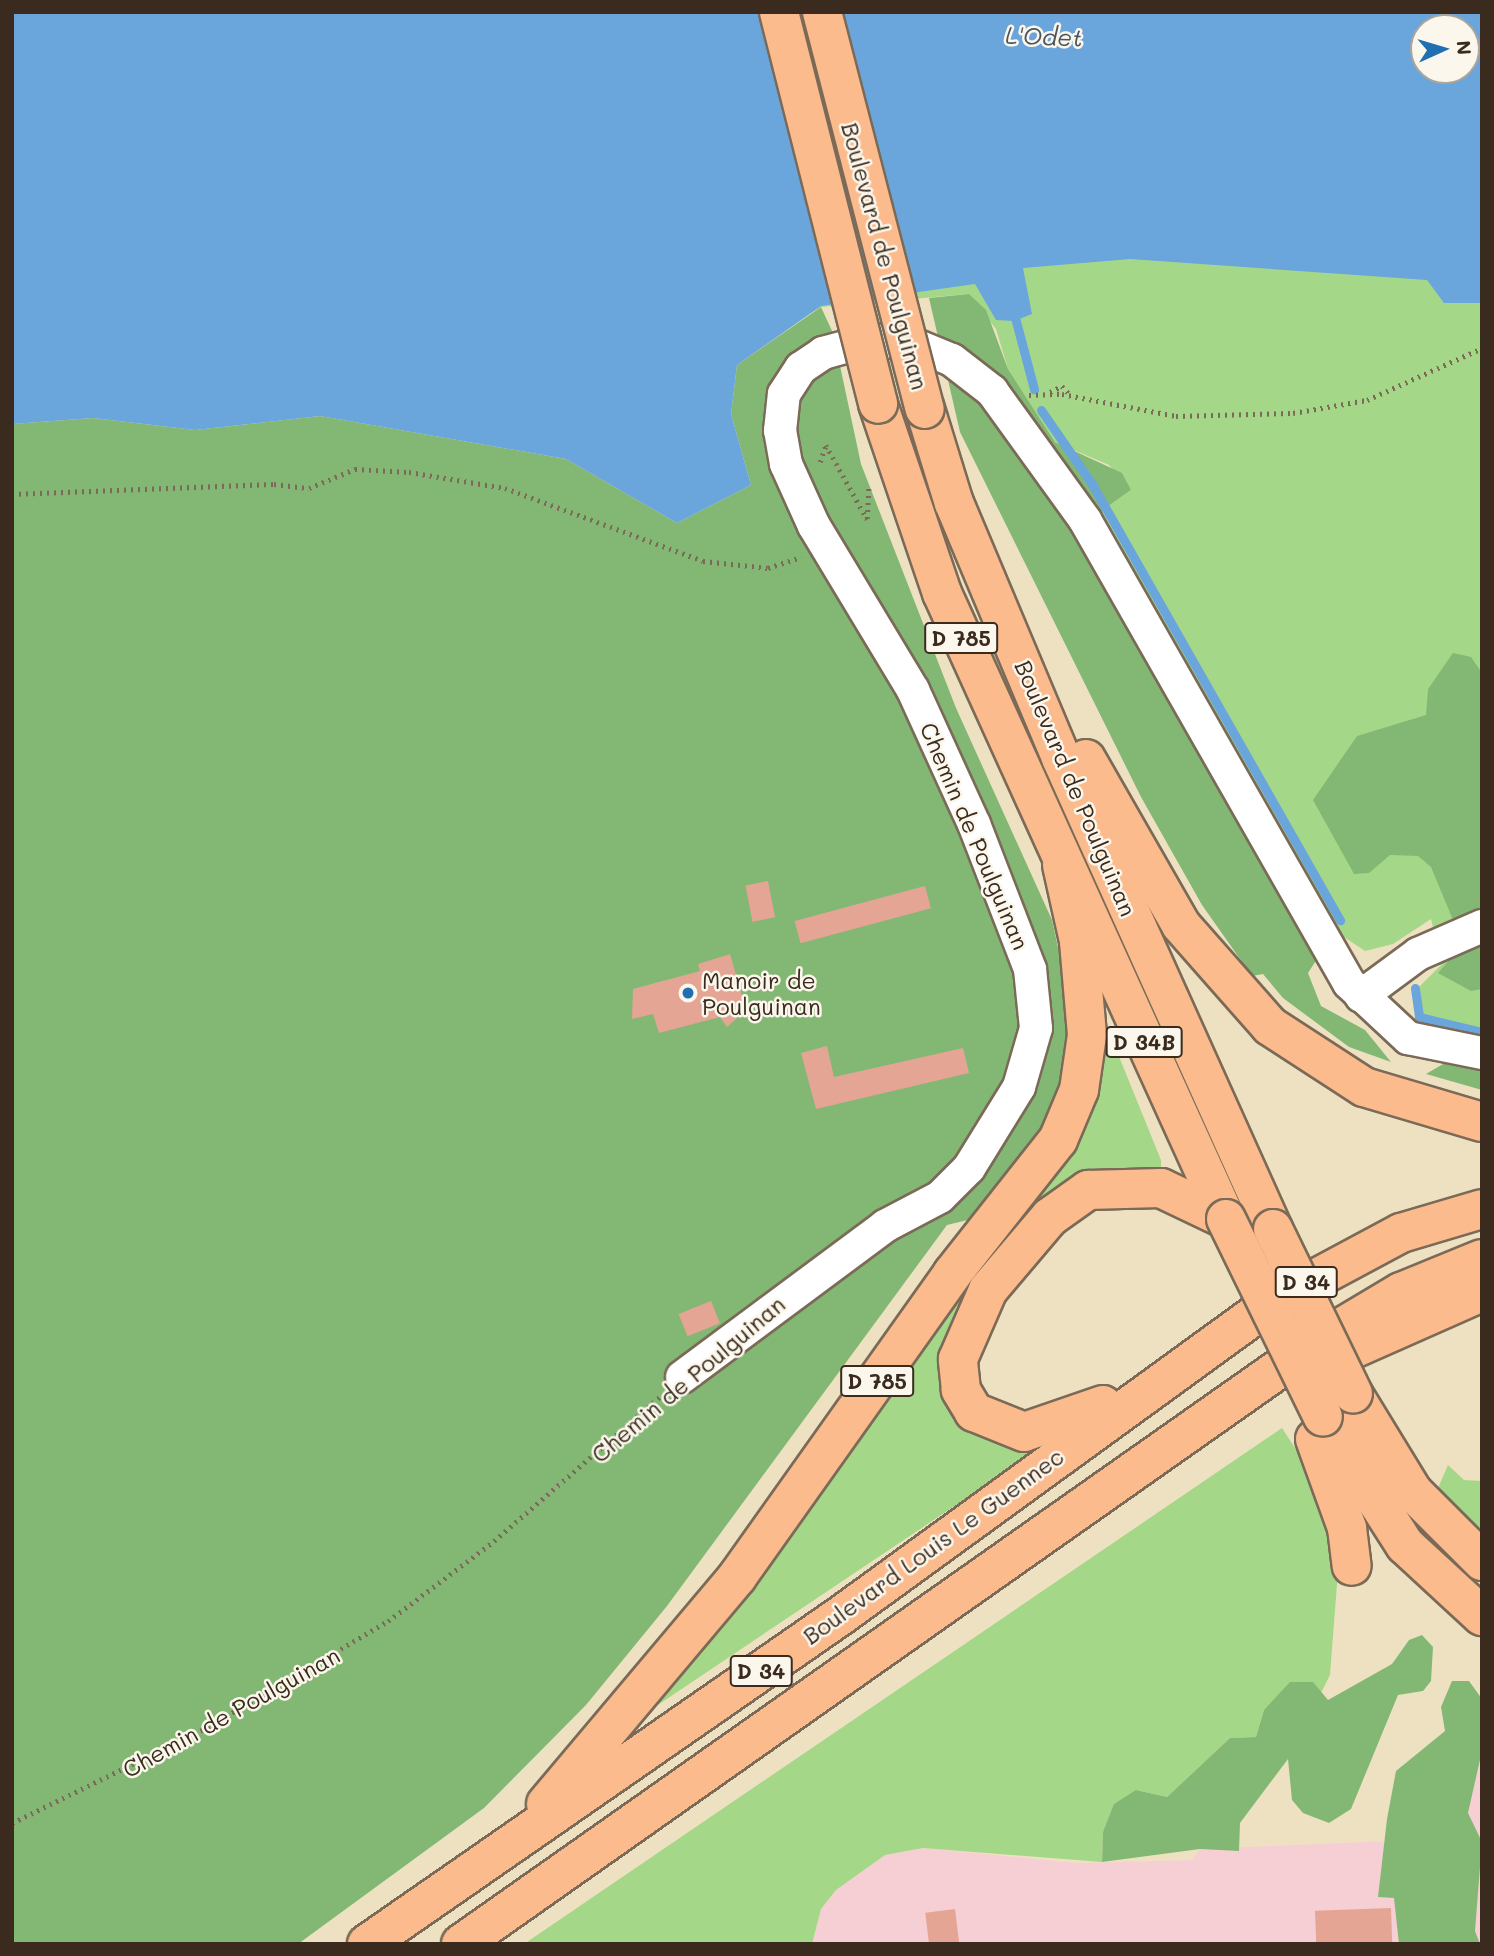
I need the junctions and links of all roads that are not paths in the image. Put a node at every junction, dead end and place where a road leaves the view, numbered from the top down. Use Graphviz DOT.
graph roads {
  1 [pos="779,12"];
  2 [pos="822,12"];
  3 [pos="999,601"];
  4 [pos="1062,865"];
  5 [pos="1482,926"];
  6 [pos="1361,996"];
  7 [pos="1482,1053"];
  8 [pos="1482,1122"];
  9 [pos="1482,1209"];
  10 [pos="1226,1219"];
  11 [pos="1482,1259"];
  12 [pos="1482,1292"];
  13 [pos="682,1377"];
  14 [pos="1147,1388"];
  15 [pos="1219,1410"];
  16 [pos="1316,1421"];
  17 [pos="1482,1561"];
  18 [pos="1352,1566"];
  19 [pos="1482,1616"];
  20 [pos="516,1840"];
  21 [pos="368,1944"];
  22 [pos="461,1944"];
  1 -- 4 [label="main road, Boulevard de Poulguinan / D 785, bridge"];
  2 -- 3 [label="main road, Boulevard de Poulguinan / D 785, bridge"];
  3 -- 8 [label="main road"];
  3 -- 17 [label="main road, Boulevard de Poulguinan / D 785, bridge"];
  4 -- 10 [label="main road, Boulevard de Poulguinan / D 34B"];
  4 -- 20 [label="main road, D 785"];
  5 -- 6 [label="street"];
  6 -- 7 [label="street, Chemin de Poulguinan"];
  6 -- 13 [label="street, Chemin de Poulguinan"];
  9 -- 14 [label="main road, Boulevard Louis Le Guennec / D 34"];
  10 -- 14 [label="main road"];
  10 -- 16 [label="main road, D 34B, bridge"];
  11 -- 15 [label="main road, D 34"];
  12 -- 15 [label="main road"];
  14 -- 20 [label="main road, Boulevard Louis Le Guennec / D 34"];
  15 -- 22 [label="main road, D 34"];
  16 -- 18 [label="main road"];
  16 -- 19 [label="main road"];
  20 -- 21 [label="main road, Boulevard Louis Le Guennec / D 34"];
}
